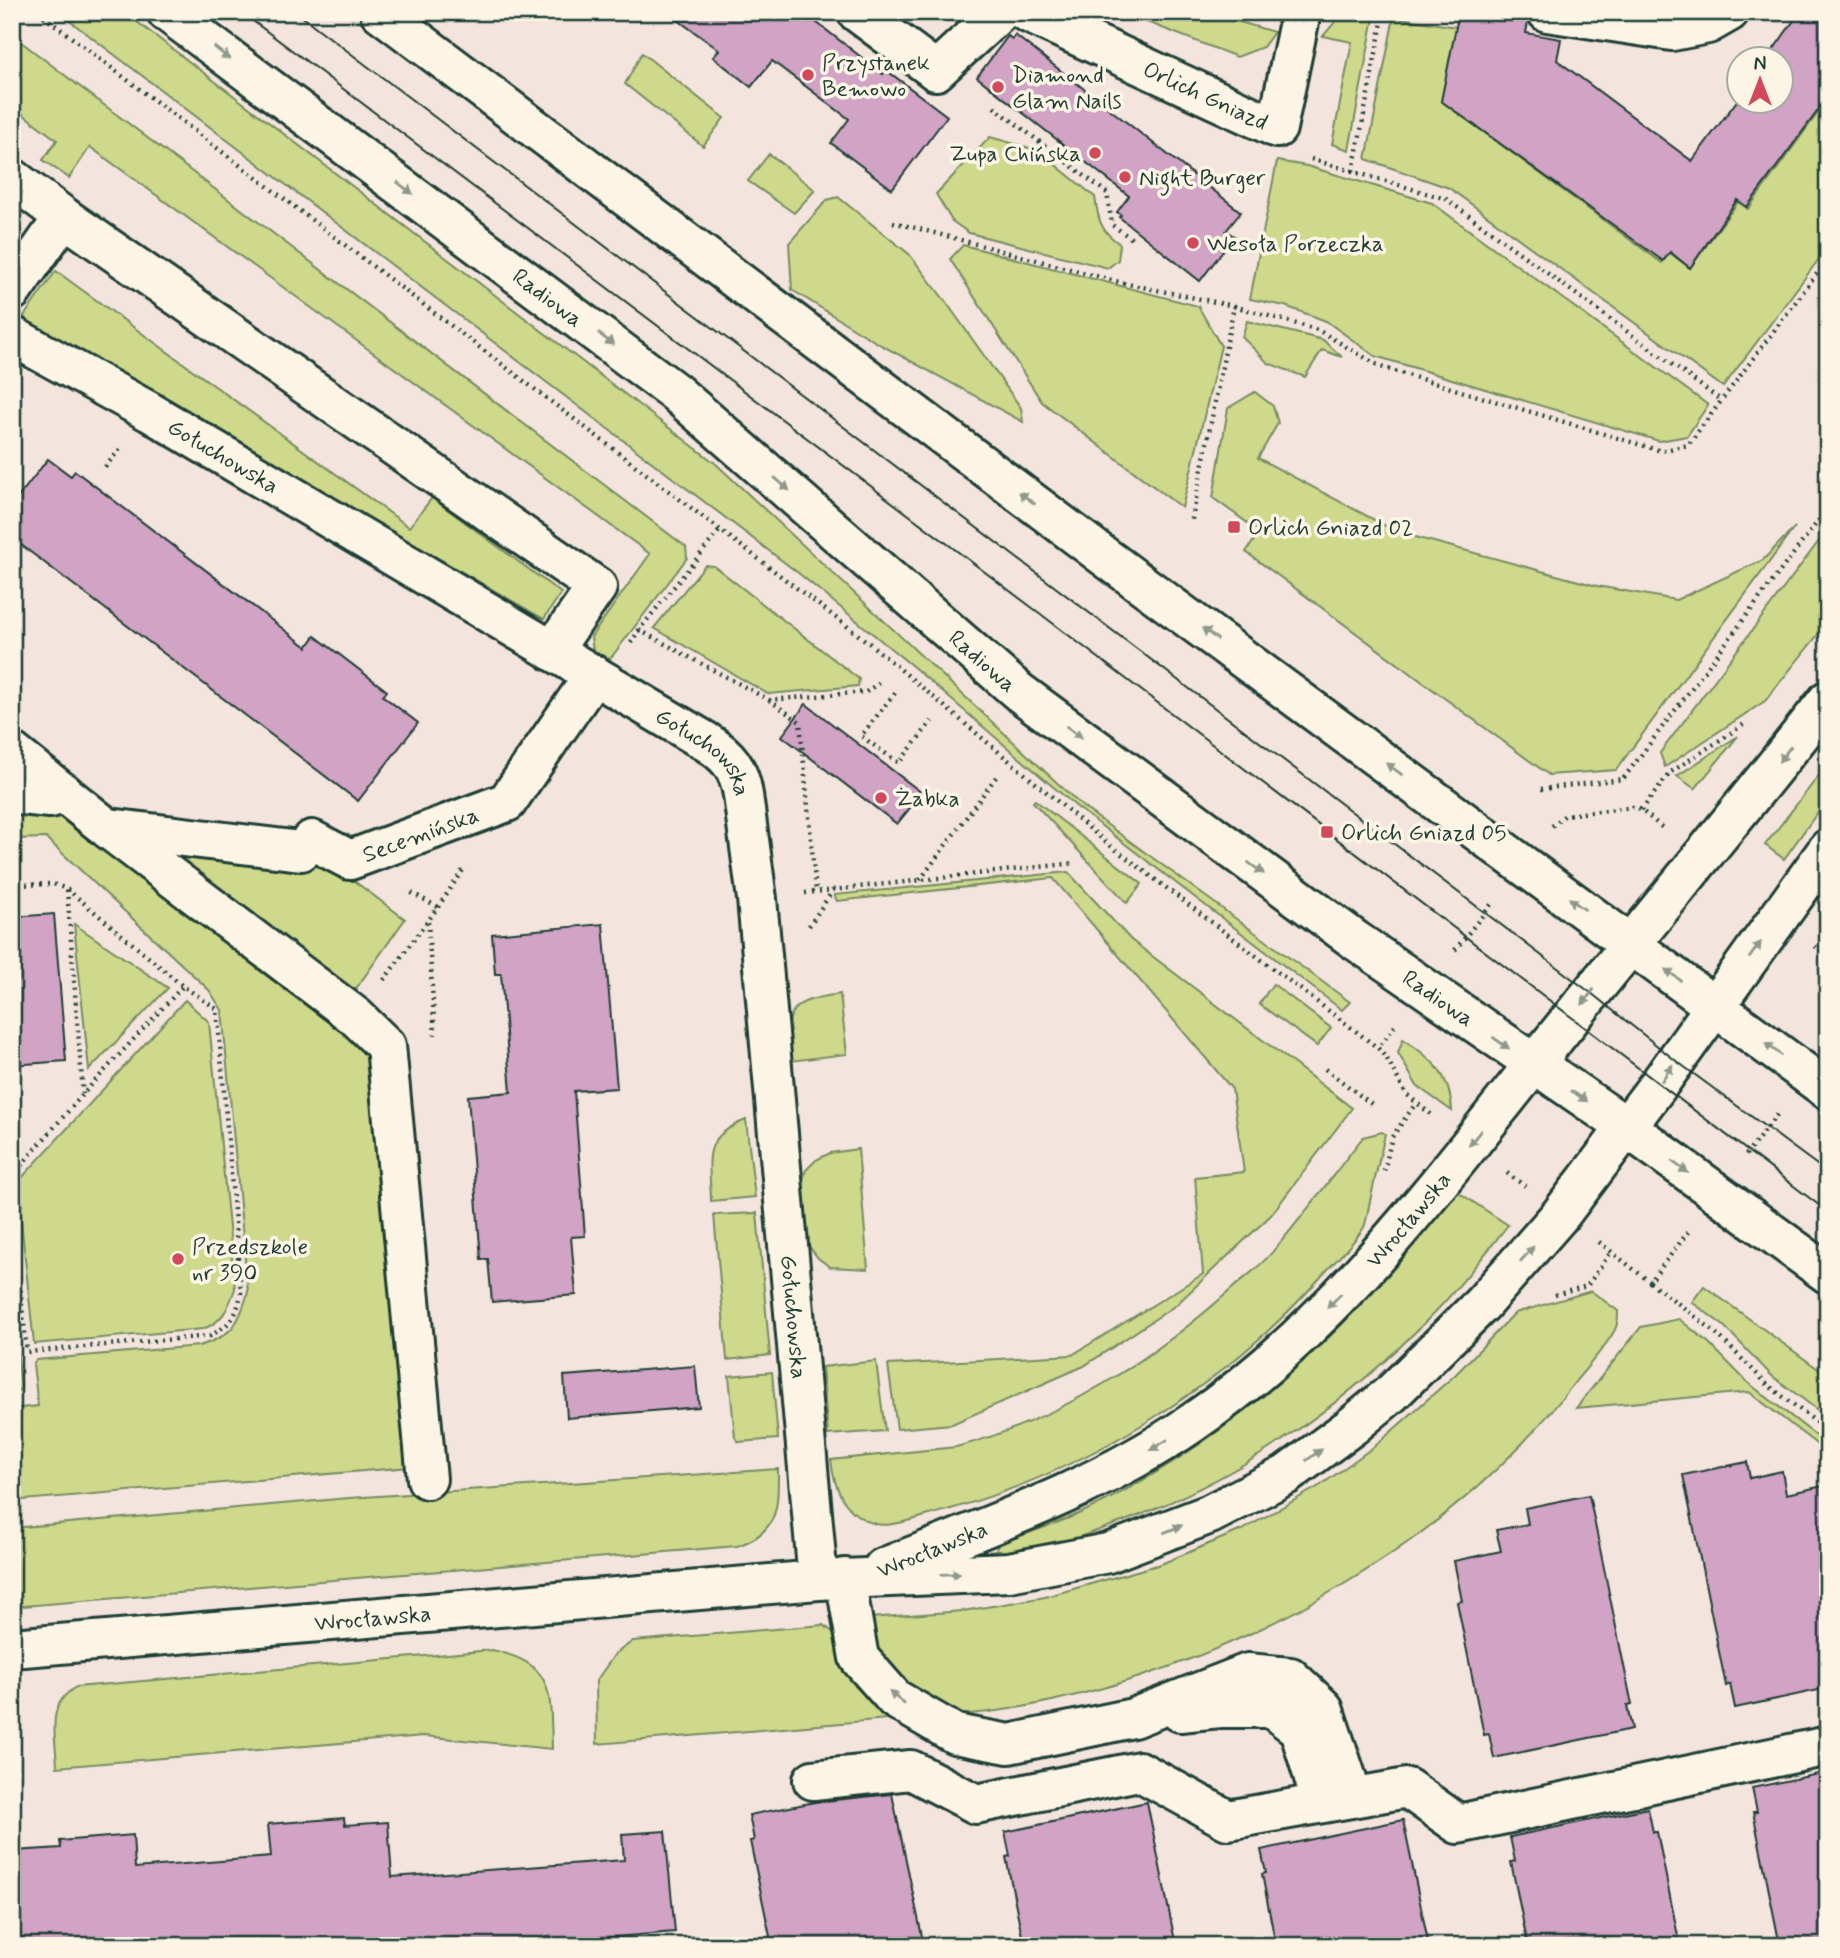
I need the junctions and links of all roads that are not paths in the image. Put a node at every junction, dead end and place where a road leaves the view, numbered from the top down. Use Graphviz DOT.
graph roads {
  1 [pos="167,12"];
  2 [pos="380,12"];
  3 [pos="857,12"];
  4 [pos="1000,12"];
  5 [pos="1026,12"];
  6 [pos="1301,12"];
  7 [pos="1547,12"];
  8 [pos="1729,12"];
  9 [pos="12,178"];
  10 [pos="64,217"];
  11 [pos="12,291"];
  12 [pos="12,336"];
  13 [pos="552,651"];
  14 [pos="601,679"];
  15 [pos="1828,700"];
  16 [pos="12,752"];
  17 [pos="64,793"];
  18 [pos="12,794"];
  19 [pos="107,828"];
  20 [pos="1828,849"];
  21 [pos="1632,944"];
  22 [pos="1715,1005"];
  23 [pos="1533,1065"];
  24 [pos="1828,1090"];
  25 [pos="1625,1126"];
  26 [pos="1828,1274"];
  27 [pos="427,1479"];
  28 [pos="841,1579"];
  29 [pos="12,1648"];
  30 [pos="1133,1718"];
  31 [pos="1828,1746"];
  32 [pos="813,1780"];
  33 [pos="1315,1781"];
  34 [pos="1353,1797"];
  1 -- 23 [label="street, Radiowa, one-way"];
  21 -- 2 [label="street, one-way"];
  3 -- 4 [label="street"];
  5 -- 6 [label="street, Orlich Gniazd"];
  7 -- 8 [label="street"];
  9 -- 10 [label="street"];
  10 -- 11 [label="street"];
  10 -- 13 [label="street"];
  12 -- 13 [label="street, Gołuchowska"];
  13 -- 14 [label="street, Gołuchowska"];
  14 -- 19 [label="street, Secemińska"];
  14 -- 28 [label="street, Gołuchowska"];
  15 -- 21 [label="street, Wrocławska, one-way"];
  16 -- 17 [label="street"];
  17 -- 18 [label="street"];
  17 -- 19 [label="street"];
  19 -- 27 [label="street"];
  22 -- 20 [label="street, Wrocławska, one-way"];
  22 -- 21 [label="street, one-way"];
  21 -- 23 [label="street, Wrocławska, one-way"];
  24 -- 22 [label="street, one-way"];
  25 -- 22 [label="street, Wrocławska, one-way"];
  23 -- 25 [label="street, Radiowa, one-way"];
  23 -- 28 [label="street, Wrocławska, one-way"];
  25 -- 26 [label="street, Radiowa, one-way"];
  28 -- 25 [label="street, Wrocławska, one-way"];
  28 -- 29 [label="street, Wrocławska"];
  30 -- 28 [label="street, Gołuchowska, one-way"];
  30 -- 33 [label="street"];
  30 -- 34 [label="street"];
  31 -- 34 [label="street"];
  32 -- 34 [label="street"];
}
